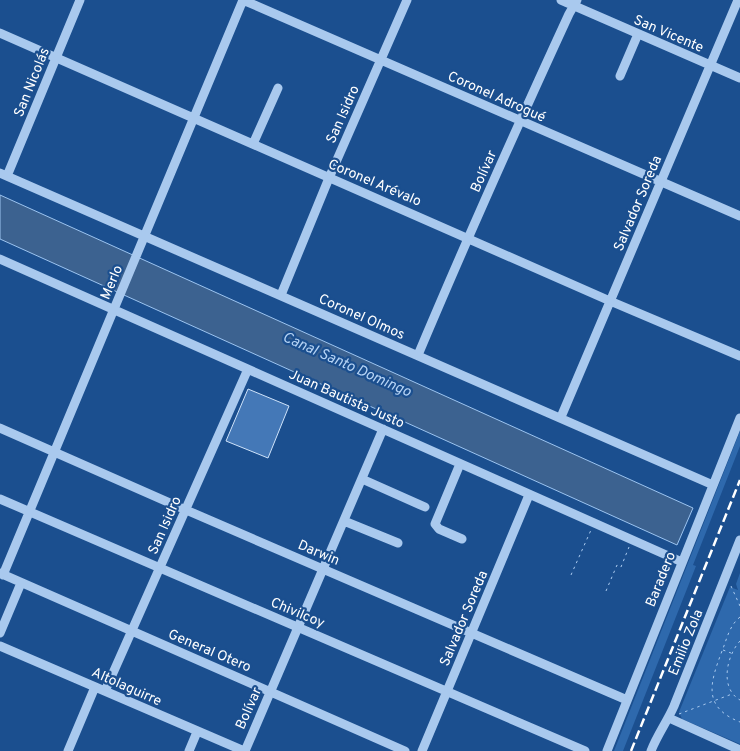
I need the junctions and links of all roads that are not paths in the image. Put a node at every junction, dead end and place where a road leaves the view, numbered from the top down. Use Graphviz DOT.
graph roads {
  1 [pos="80,0"];
  2 [pos="243,0"];
  3 [pos="407,0"];
  4 [pos="561,0"];
  5 [pos="738,0"];
  6 [pos="576,3"];
  7 [pos="0,34"];
  8 [pos="638,34"];
  9 [pos="56,58"];
  10 [pos="382,60"];
  11 [pos="710,65"];
  12 [pos="620,76"];
  13 [pos="740,78"];
  14 [pos="278,88"];
  15 [pos="194,118"];
  16 [pos="520,121"];
  17 [pos="254,144"];
  18 [pos="4,174"];
  19 [pos="329,178"];
  20 [pos="662,182"];
  21 [pos="740,216"];
  22 [pos="145,236"];
  23 [pos="468,237"];
  24 [pos="0,259"];
  25 [pos="281,296"];
  26 [pos="610,301"];
  27 [pos="114,310"];
  28 [pos="418,355"];
  29 [pos="740,356"];
  30 [pos="248,370"];
  31 [pos="561,417"];
  32 [pos="740,418"];
  33 [pos="0,428"];
  34 [pos="383,428"];
  35 [pos="55,451"];
  36 [pos="460,464"];
  37 [pos="362,479"];
  38 [pos="713,485"];
  39 [pos="530,495"];
  40 [pos="0,499"];
  41 [pos="425,507"];
  42 [pos="186,510"];
  43 [pos="30,512"];
  44 [pos="344,522"];
  45 [pos="462,539"];
  46 [pos="740,540"];
  47 [pos="398,544"];
  48 [pos="682,562"];
  49 [pos="160,568"];
  50 [pos="324,569"];
  51 [pos="2,574"];
  52 [pos="21,583"];
  53 [pos="298,628"];
  54 [pos="132,631"];
  55 [pos="0,632"];
  56 [pos="471,632"];
  57 [pos="0,646"];
  58 [pos="95,687"];
  59 [pos="106,692"];
  60 [pos="271,692"];
  61 [pos="447,692"];
  62 [pos="627,700"];
  63 [pos="669,718"];
  64 [pos="197,732"];
  65 [pos="740,750"];
  66 [pos="68,751"];
  67 [pos="189,751"];
  68 [pos="244,751"];
  69 [pos="406,751"];
  70 [pos="422,751"];
  71 [pos="585,751"];
  72 [pos="607,751"];
  73 [pos="651,751"];
  1 -- 9 [label="street, San Nicolás"];
  2 -- 10 [label="street, Coronel Adrogué"];
  2 -- 15 [label="street, Merlo"];
  3 -- 10 [label="street, San Isidro"];
  4 -- 6 [label="street, San Vicente"];
  5 -- 11 [label="street, Salvador Soreda"];
  6 -- 8 [label="street, San Vicente"];
  6 -- 16 [label="street, Bolívar"];
  7 -- 9 [label="street, Coronel Arévalo"];
  8 -- 11 [label="street, San Vicente"];
  8 -- 12 [label="street"];
  9 -- 15 [label="street, Coronel Arévalo"];
  9 -- 18 [label="street, San Nicolás"];
  10 -- 16 [label="street, Coronel Adrogué"];
  10 -- 19 [label="street, San Isidro"];
  11 -- 13 [label="street, San Vicente"];
  11 -- 20 [label="street, Salvador Soreda"];
  14 -- 17 [label="street"];
  15 -- 17 [label="street, Coronel Arévalo"];
  15 -- 22 [label="street, Merlo"];
  16 -- 20 [label="street, Coronel Adrogué"];
  16 -- 23 [label="street, Bolívar"];
  17 -- 19 [label="street, Coronel Arévalo"];
  18 -- 22 [label="street, Coronel Olmos"];
  19 -- 23 [label="street, Coronel Arévalo"];
  19 -- 25 [label="street, San Isidro"];
  20 -- 21 [label="street, Coronel Adrogué"];
  20 -- 26 [label="street, Salvador Soreda"];
  22 -- 25 [label="street, Coronel Olmos"];
  22 -- 27 [label="street, Merlo"];
  23 -- 26 [label="street, Coronel Arévalo"];
  23 -- 28 [label="street, Bolívar"];
  24 -- 27 [label="street, Juan Bautista Justo"];
  25 -- 28 [label="street, Coronel Olmos"];
  26 -- 29 [label="street, Coronel Arévalo"];
  26 -- 31 [label="street, Salvador Soreda"];
  27 -- 30 [label="street, Juan Bautista Justo"];
  27 -- 35 [label="street, Merlo"];
  28 -- 31 [label="street, Coronel Olmos"];
  30 -- 34 [label="street, Juan Bautista Justo"];
  30 -- 42 [label="street, San Isidro"];
  31 -- 38 [label="street, Coronel Olmos"];
  32 -- 38 [label="street, Baradero"];
  33 -- 35 [label="street, Darwin"];
  34 -- 36 [label="street, Juan Bautista Justo"];
  34 -- 37 [label="street, Bolívar"];
  35 -- 42 [label="street, Darwin"];
  35 -- 43 [label="street, Merlo"];
  36 -- 39 [label="street, Juan Bautista Justo"];
  36 -- 45 [label="street"];
  37 -- 41 [label="street"];
  37 -- 44 [label="street, Bolívar"];
  38 -- 48 [label="street, Baradero"];
  39 -- 48 [label="street, Juan Bautista Justo"];
  39 -- 56 [label="street, Salvador Soreda"];
  40 -- 43 [label="street, Chivilcoy"];
  42 -- 49 [label="street, San Isidro"];
  42 -- 50 [label="street, Darwin"];
  43 -- 49 [label="street, Chivilcoy"];
  43 -- 51 [label="street, Merlo"];
  44 -- 47 [label="street"];
  44 -- 50 [label="street, Bolívar"];
  46 -- 63 [label="street, Emilio Zola"];
  48 -- 62 [label="street, Baradero"];
  49 -- 53 [label="street, Chivilcoy"];
  49 -- 54 [label="street, San Isidro"];
  50 -- 53 [label="street, Bolívar"];
  50 -- 56 [label="street, Darwin"];
  51 -- 52 [label="street, General Otero"];
  52 -- 54 [label="street, General Otero"];
  52 -- 55 [label="street"];
  53 -- 60 [label="street, Bolívar"];
  53 -- 61 [label="street, Chivilcoy"];
  54 -- 59 [label="street, San Isidro"];
  54 -- 60 [label="street, General Otero"];
  56 -- 61 [label="street, Salvador Soreda"];
  56 -- 62 [label="street, Darwin"];
  57 -- 58 [label="street, Altolaguirre"];
  58 -- 59 [label="street, Altolaguirre"];
  58 -- 66 [label="street"];
  59 -- 64 [label="street, Altolaguirre"];
  60 -- 68 [label="street, Bolívar"];
  60 -- 69 [label="street, General Otero"];
  61 -- 70 [label="street, Salvador Soreda"];
  61 -- 71 [label="street, Chivilcoy"];
  62 -- 72 [label="street, Baradero"];
  63 -- 65 [label="street"];
  63 -- 73 [label="street, Emilio Zola"];
  64 -- 67 [label="street"];
  64 -- 68 [label="street, Altolaguirre"];
}
